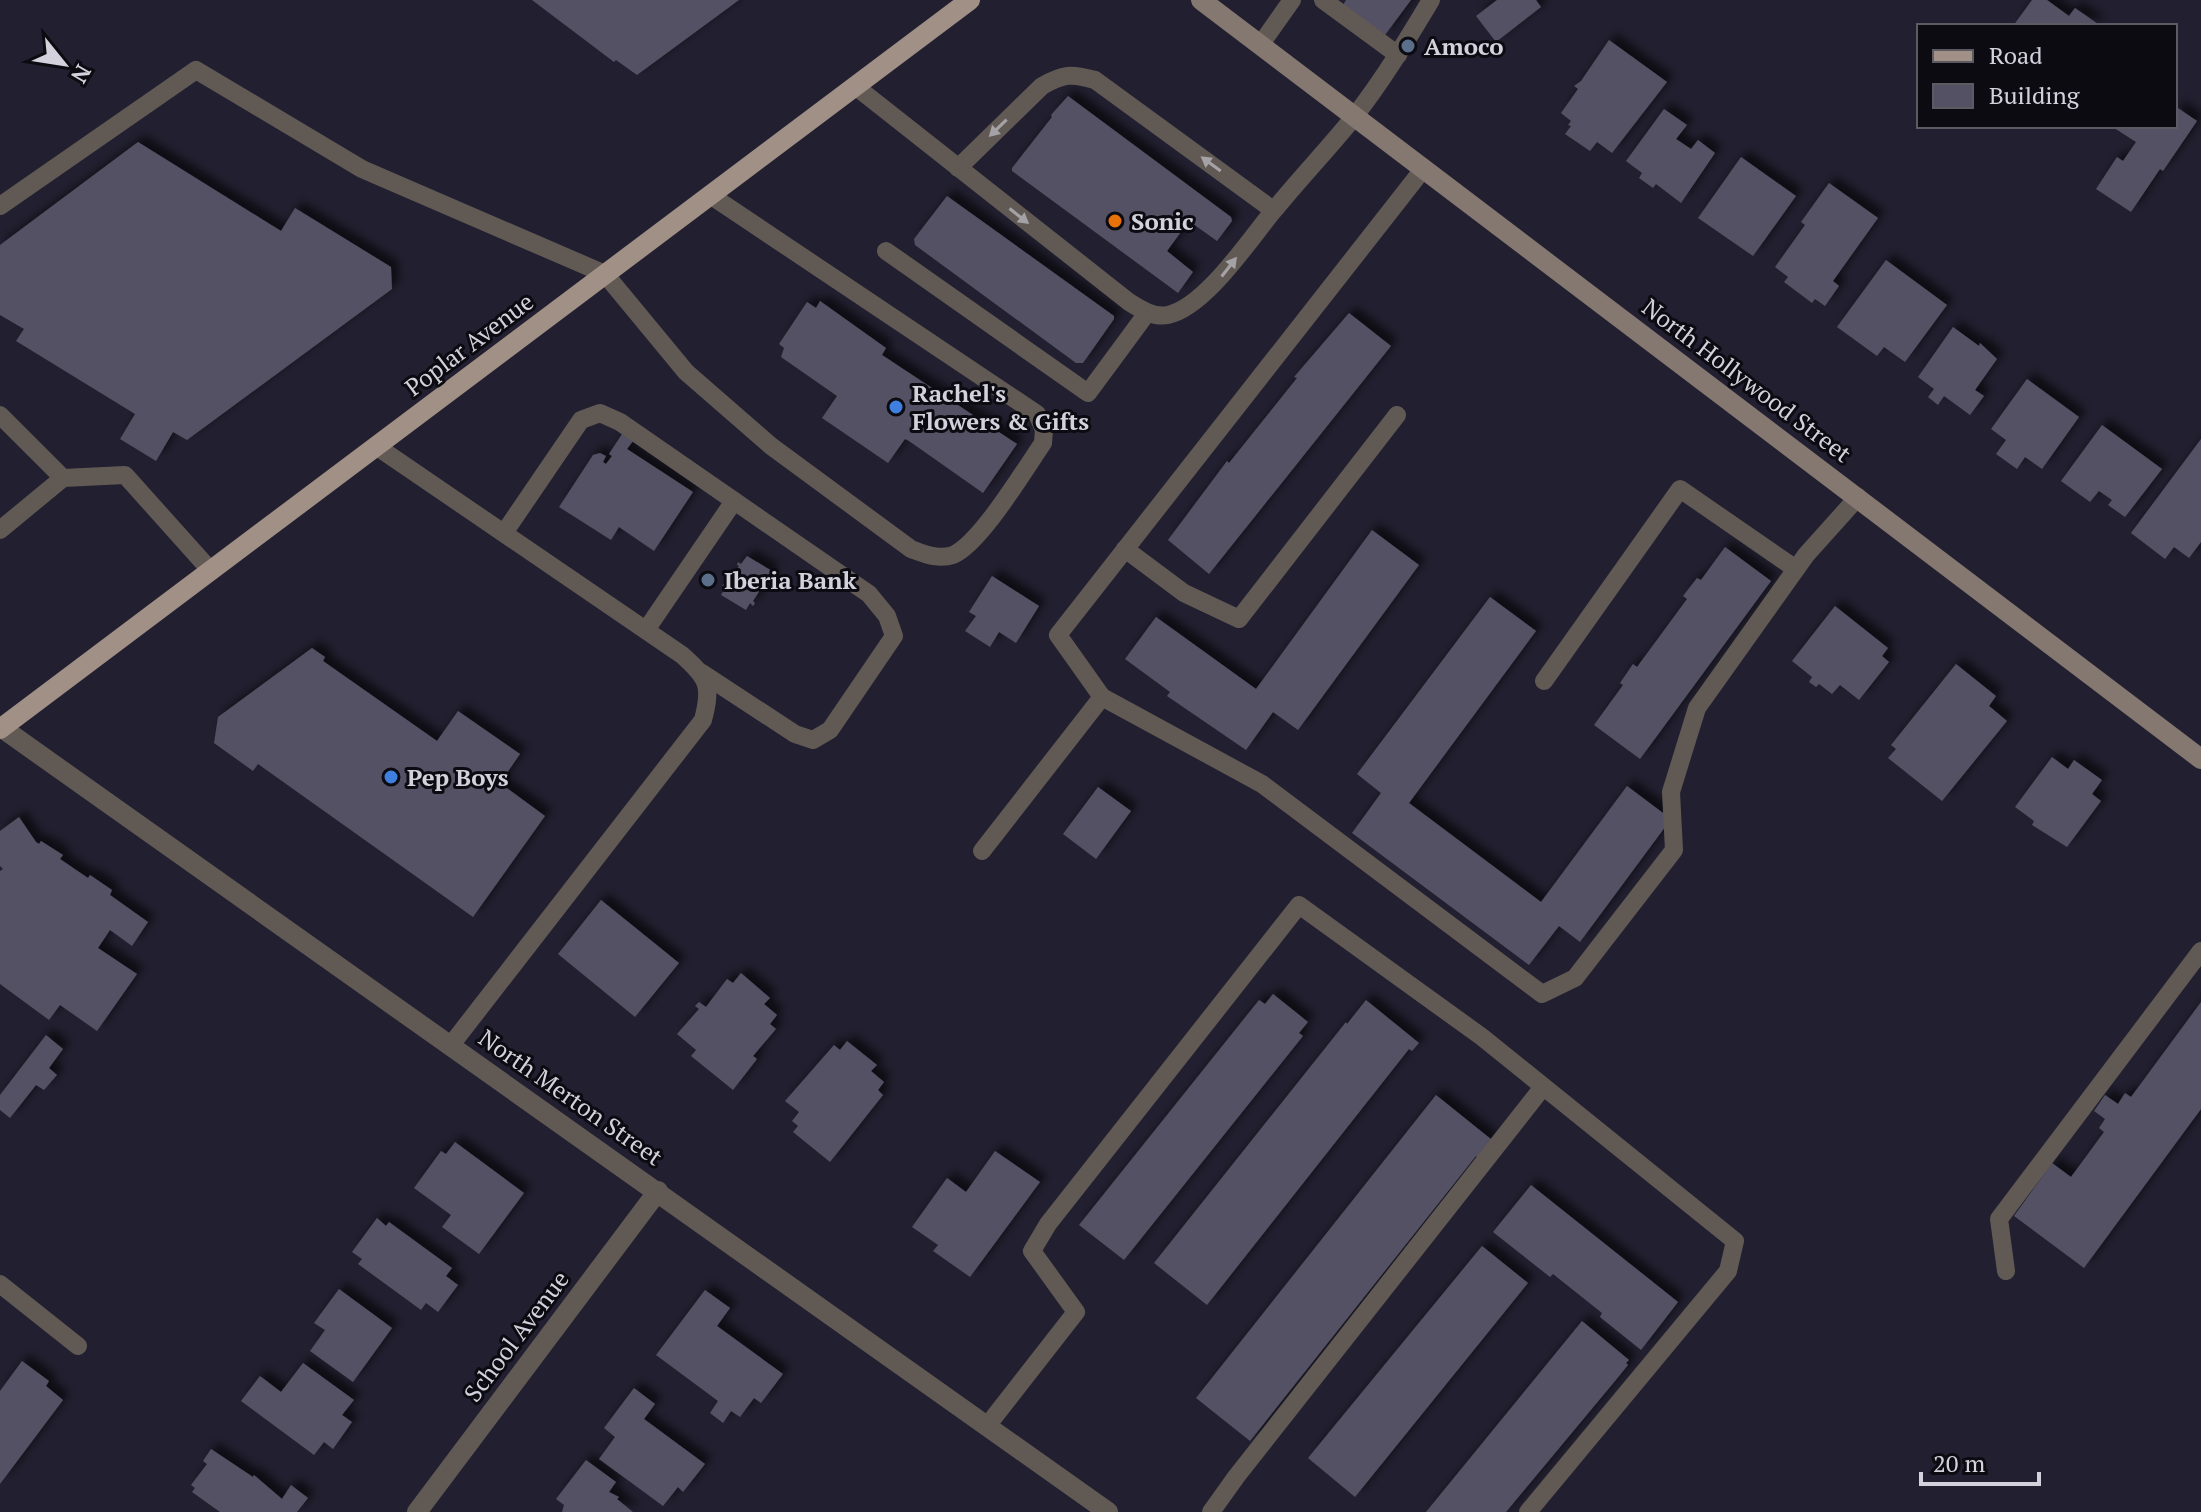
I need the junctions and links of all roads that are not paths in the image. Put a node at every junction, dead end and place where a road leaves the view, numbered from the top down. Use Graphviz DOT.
graph roads {
  1 [pos="970,0"];
  2 [pos="1201,0"];
  3 [pos="1292,0"];
  4 [pos="1323,0"];
  5 [pos="1431,0"];
  6 [pos="1261,44"];
  7 [pos="1398,55"];
  8 [pos="855,86"];
  9 [pos="1355,115"];
  10 [pos="958,168"];
  11 [pos="1424,168"];
  12 [pos="710,195"];
  13 [pos="0,206"];
  14 [pos="1273,210"];
  15 [pos="886,251"];
  16 [pos="605,274"];
  17 [pos="1147,313"];
  18 [pos="0,415"];
  19 [pos="1397,415"];
  20 [pos="376,446"];
  21 [pos="63,478"];
  22 [pos="1858,497"];
  23 [pos="734,501"];
  24 [pos="0,530"];
  25 [pos="504,533"];
  26 [pos="1125,549"];
  27 [pos="1796,569"];
  28 [pos="211,571"];
  29 [pos="646,630"];
  30 [pos="702,673"];
  31 [pos="1544,681"];
  32 [pos="1102,697"];
  33 [pos="1,728"];
  34 [pos="2201,759"];
  35 [pos="982,851"];
  36 [pos="2201,951"];
  37 [pos="451,1045"];
  38 [pos="1543,1087"];
  39 [pos="658,1191"];
  40 [pos="2006,1271"];
  41 [pos="0,1284"];
  42 [pos="78,1346"];
  43 [pos="987,1426"];
  44 [pos="417,1512"];
  45 [pos="1108,1512"];
  46 [pos="1211,1512"];
  47 [pos="1528,1512"];
  1 -- 8 [label="main road, Poplar Avenue"];
  2 -- 6 [label="main road, North Hollywood Street"];
  3 -- 6 [label="lane"];
  4 -- 7 [label="lane"];
  5 -- 7 [label="lane"];
  6 -- 9 [label="main road, North Hollywood Street"];
  7 -- 9 [label="lane"];
  8 -- 10 [label="lane"];
  8 -- 12 [label="main road, Poplar Avenue"];
  9 -- 11 [label="main road, North Hollywood Street"];
  9 -- 14 [label="lane"];
  14 -- 10 [label="lane, one-way"];
  10 -- 17 [label="lane, one-way"];
  11 -- 22 [label="main road, North Hollywood Street"];
  11 -- 26 [label="lane"];
  12 -- 16 [label="main road, Poplar Avenue"];
  12 -- 16 [label="lane"];
  13 -- 16 [label="lane"];
  17 -- 14 [label="lane, one-way"];
  15 -- 17 [label="lane"];
  16 -- 20 [label="main road, Poplar Avenue"];
  18 -- 21 [label="lane"];
  19 -- 26 [label="lane"];
  20 -- 25 [label="lane"];
  20 -- 28 [label="main road, Poplar Avenue"];
  21 -- 24 [label="lane"];
  21 -- 28 [label="lane"];
  22 -- 27 [label="lane"];
  22 -- 34 [label="main road, North Hollywood Street"];
  23 -- 25 [label="lane"];
  23 -- 29 [label="lane"];
  23 -- 30 [label="lane"];
  25 -- 29 [label="lane"];
  26 -- 32 [label="lane"];
  27 -- 31 [label="lane"];
  27 -- 32 [label="lane"];
  28 -- 33 [label="main road, Poplar Avenue"];
  29 -- 30 [label="lane"];
  30 -- 37 [label="lane"];
  32 -- 35 [label="lane"];
  33 -- 37 [label="street, North Merton Street"];
  36 -- 40 [label="lane"];
  37 -- 39 [label="street, North Merton Street"];
  38 -- 43 [label="lane"];
  38 -- 46 [label="lane"];
  38 -- 47 [label="lane"];
  39 -- 43 [label="street, North Merton Street"];
  39 -- 44 [label="street, School Avenue"];
  41 -- 42 [label="lane"];
  43 -- 45 [label="street, North Merton Street"];
}
